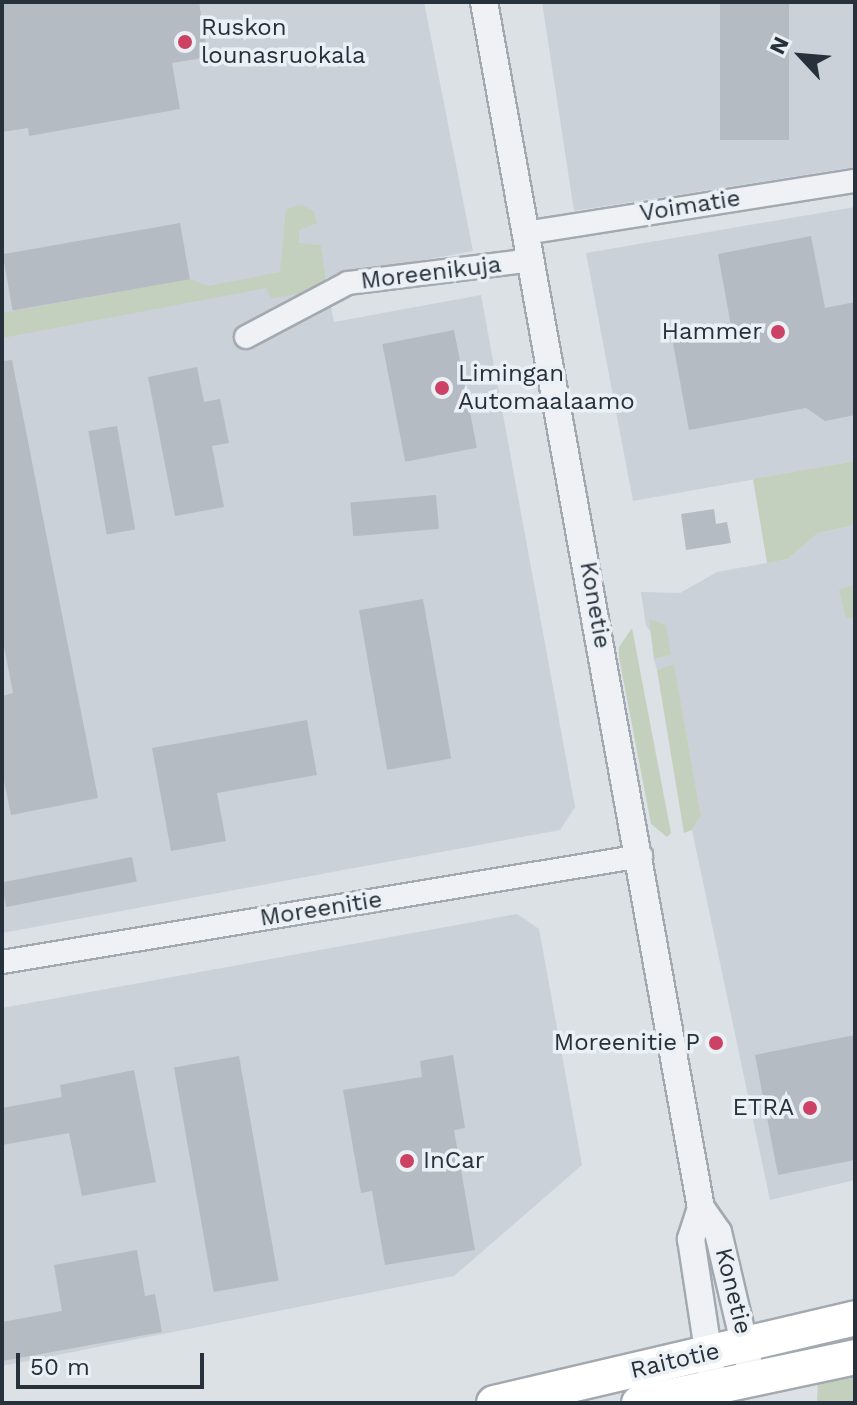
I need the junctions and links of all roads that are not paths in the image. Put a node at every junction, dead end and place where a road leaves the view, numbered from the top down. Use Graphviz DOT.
graph roads {
  1 [pos="484,2"];
  2 [pos="855,181"];
  3 [pos="526,233"];
  4 [pos="532,260"];
  5 [pos="246,337"];
  6 [pos="641,856"];
  7 [pos="2,962"];
  8 [pos="701,1208"];
  9 [pos="855,1318"];
  10 [pos="745,1344"];
  11 [pos="708,1353"];
  12 [pos="855,1357"];
  13 [pos="754,1391"];
  14 [pos="716,1395"];
  15 [pos="494,1403"];
  16 [pos="639,1403"];
  1 -- 3 [label="street, Konetie"];
  2 -- 3 [label="street, Voimatie"];
  3 -- 4 [label="street, Konetie"];
  4 -- 5 [label="street, Moreenikuja"];
  4 -- 6 [label="street, Konetie"];
  6 -- 7 [label="street, Moreenitie"];
  6 -- 8 [label="street, Konetie"];
  8 -- 10 [label="street, Konetie"];
  8 -- 11 [label="street, Konetie"];
  9 -- 10 [label="main road, Raitotie"];
  10 -- 11 [label="main road, Raitotie"];
  10 -- 13 [label="street, Konetie"];
  11 -- 14 [label="street, Konetie"];
  11 -- 15 [label="main road, Raitotie"];
  12 -- 13 [label="main road, Raitotie"];
  13 -- 14 [label="main road, Raitotie"];
  14 -- 16 [label="main road, Raitotie"];
}
